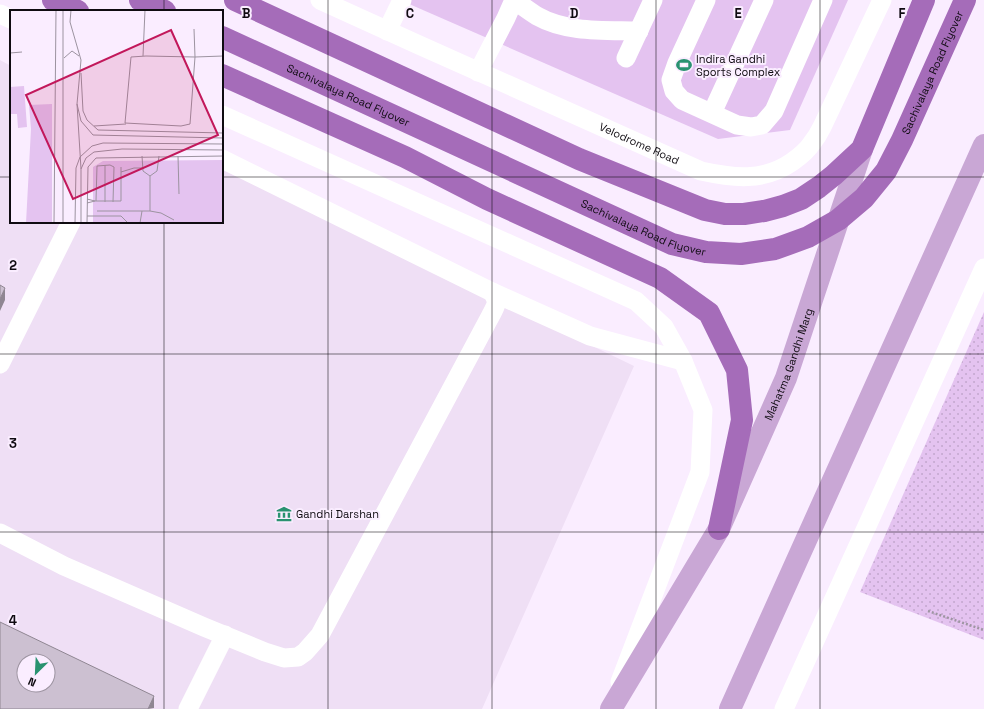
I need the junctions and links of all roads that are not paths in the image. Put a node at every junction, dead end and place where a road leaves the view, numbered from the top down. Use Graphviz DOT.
graph roads {
  1 [pos="53,0"];
  2 [pos="140,0"];
  3 [pos="235,0"];
  4 [pos="320,0"];
  5 [pos="402,0"];
  6 [pos="514,0"];
  7 [pos="653,0"];
  8 [pos="706,0"];
  9 [pos="764,0"];
  10 [pos="823,0"];
  11 [pos="882,0"];
  12 [pos="924,0"];
  13 [pos="965,0"];
  14 [pos="76,10"];
  15 [pos="163,10"];
  16 [pos="0,14"];
  17 [pos="10,19"];
  18 [pos="387,31"];
  19 [pos="639,31"];
  20 [pos="223,37"];
  21 [pos="626,58"];
  22 [pos="478,72"];
  23 [pos="223,75"];
  24 [pos="712,113"];
  25 [pos="223,115"];
  26 [pos="984,145"];
  27 [pos="862,148"];
  28 [pos="223,159"];
  29 [pos="70,223"];
  30 [pos="984,268"];
  31 [pos="492,292"];
  32 [pos="683,362"];
  33 [pos="0,364"];
  34 [pos="719,529"];
  35 [pos="0,533"];
  36 [pos="225,635"];
  37 [pos="188,709"];
  38 [pos="610,709"];
  39 [pos="730,709"];
  40 [pos="784,709"];
  1 -- 14 [label="highway"];
  2 -- 15 [label="highway"];
  3 -- 27 [label="highway"];
  4 -- 18 [label="street, Velodrome Road"];
  5 -- 18 [label="street"];
  6 -- 19 [label="street"];
  6 -- 22 [label="street"];
  7 -- 19 [label="street"];
  8 -- 24 [label="street"];
  9 -- 24 [label="street"];
  10 -- 24 [label="street"];
  11 -- 22 [label="street, Velodrome Road"];
  12 -- 27 [label="highway, Mahatma Gandhi Marg"];
  13 -- 20 [label="highway, Sachivalaya Road Flyover"];
  16 -- 17 [label="street"];
  18 -- 22 [label="street, Velodrome Road"];
  19 -- 21 [label="street"];
  23 -- 34 [label="highway"];
  25 -- 32 [label="street"];
  26 -- 39 [label="main road"];
  27 -- 34 [label="main road, Mahatma Gandhi Marg"];
  28 -- 31 [label="street"];
  29 -- 33 [label="street"];
  30 -- 40 [label="street"];
  31 -- 32 [label="street"];
  31 -- 36 [label="street"];
  32 -- 38 [label="street"];
  34 -- 38 [label="main road, Mahatma Gandhi Marg"];
  35 -- 36 [label="street"];
  36 -- 37 [label="street"];
}
